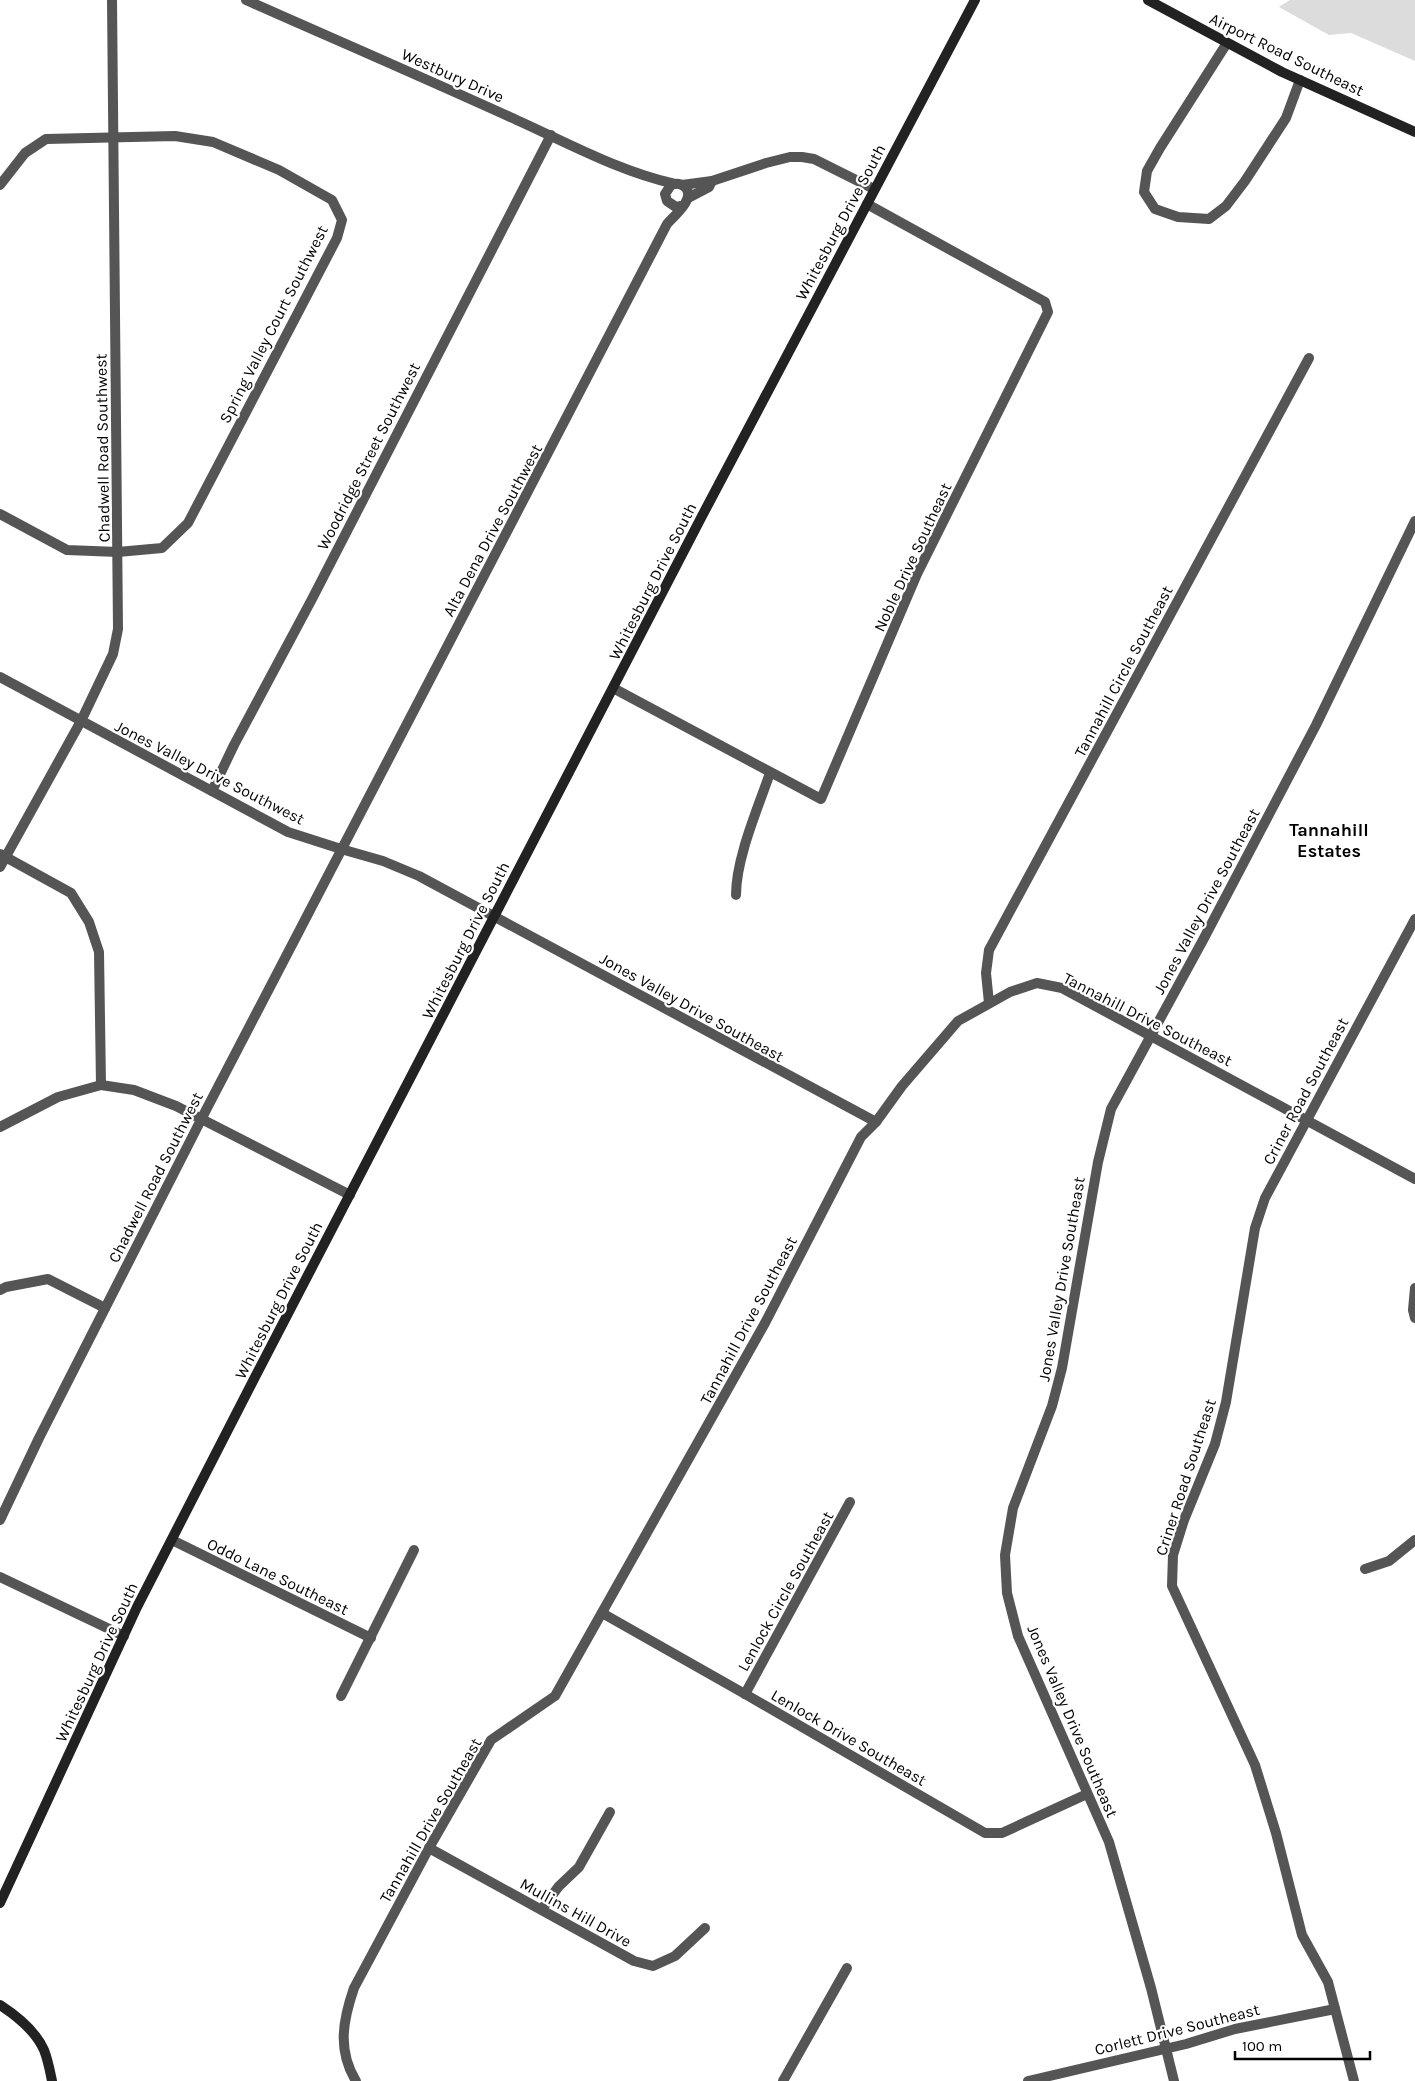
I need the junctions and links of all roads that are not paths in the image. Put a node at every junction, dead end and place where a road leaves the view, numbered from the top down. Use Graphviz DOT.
graph roads {
  1 [pos="112,0"];
  2 [pos="246,0"];
  3 [pos="975,0"];
  4 [pos="1148,0"];
  5 [pos="1227,43"];
  6 [pos="1300,80"];
  7 [pos="1415,132"];
  8 [pos="551,135"];
  9 [pos="114,136"];
  10 [pos="647,178"];
  11 [pos="712,182"];
  12 [pos="678,184"];
  13 [pos="0,185"];
  14 [pos="874,189"];
  15 [pos="666,198"];
  16 [pos="686,202"];
  17 [pos="867,204"];
  18 [pos="667,224"];
  19 [pos="1309,358"];
  20 [pos="0,514"];
  21 [pos="1415,521"];
  22 [pos="118,552"];
  23 [pos="0,677"];
  24 [pos="614,688"];
  25 [pos="81,721"];
  26 [pos="770,772"];
  27 [pos="212,791"];
  28 [pos="341,850"];
  29 [pos="3,856"];
  30 [pos="0,867"];
  31 [pos="736,895"];
  32 [pos="494,916"];
  33 [pos="1415,918"];
  34 [pos="989,1003"];
  35 [pos="1151,1036"];
  36 [pos="100,1085"];
  37 [pos="201,1119"];
  38 [pos="1306,1119"];
  39 [pos="876,1122"];
  40 [pos="0,1127"];
  41 [pos="1415,1179"];
  42 [pos="350,1195"];
  43 [pos="1415,1288"];
  44 [pos="0,1290"];
  45 [pos="105,1308"];
  46 [pos="1415,1318"];
  47 [pos="850,1502"];
  48 [pos="0,1520"];
  49 [pos="172,1540"];
  50 [pos="1415,1540"];
  51 [pos="414,1550"];
  52 [pos="1366,1568"];
  53 [pos="0,1577"];
  54 [pos="602,1613"];
  55 [pos="124,1636"];
  56 [pos="371,1638"];
  57 [pos="745,1694"];
  58 [pos="341,1696"];
  59 [pos="1088,1794"];
  60 [pos="610,1812"];
  61 [pos="429,1848"];
  62 [pos="0,1903"];
  63 [pos="542,1909"];
  64 [pos="705,1928"];
  65 [pos="847,1968"];
  66 [pos="0,2005"];
  67 [pos="1335,2009"];
  68 [pos="1166,2049"];
  69 [pos="52,2081"];
  70 [pos="356,2081"];
  71 [pos="783,2081"];
  72 [pos="1028,2081"];
  73 [pos="1174,2081"];
  74 [pos="1354,2081"];
  1 -- 9 [label="street, Chadwell Road Southwest"];
  2 -- 8 [label="street, Westbury Drive"];
  3 -- 14 [label="main road, Whitesburg Drive South"];
  4 -- 5 [label="main road, Airport Road Southeast"];
  5 -- 6 [label="main road, Airport Road Southeast"];
  5 -- 6 [label="street"];
  6 -- 7 [label="main road, Airport Road Southeast"];
  8 -- 10 [label="street, Westbury Drive"];
  8 -- 27 [label="street, Woodridge Street Southwest"];
  9 -- 13 [label="street, Spring Valley Court Southwest"];
  9 -- 22 [label="street, Chadwell Road Southwest"];
  9 -- 22 [label="street, Spring Valley Court Southwest"];
  10 -- 12 [label="street, Westbury Drive"];
  10 -- 15 [label="street, Westbury Drive"];
  11 -- 12 [label="street, Westbury Drive"];
  11 -- 14 [label="street, Westbury Drive"];
  11 -- 16 [label="street, Westbury Drive"];
  12 -- 15 [label="street"];
  12 -- 16 [label="street"];
  14 -- 17 [label="main road, Whitesburg Drive South"];
  15 -- 16 [label="street"];
  15 -- 18 [label="street, Alta Dena Drive Southwest"];
  16 -- 18 [label="street, Alta Dena Drive Southwest"];
  17 -- 24 [label="main road, Whitesburg Drive South"];
  17 -- 26 [label="street, Noble Drive Southeast"];
  18 -- 28 [label="street, Alta Dena Drive Southwest"];
  19 -- 34 [label="street, Tannahill Circle Southeast"];
  20 -- 22 [label="street, Spring Valley Court Southwest"];
  21 -- 35 [label="street, Jones Valley Drive Southeast"];
  22 -- 25 [label="street, Chadwell Road Southwest"];
  23 -- 25 [label="street, Jones Valley Drive Southwest"];
  24 -- 26 [label="street, Noble Drive Southeast"];
  24 -- 32 [label="main road, Whitesburg Drive South"];
  25 -- 27 [label="street, Jones Valley Drive Southwest"];
  25 -- 29 [label="street, Chadwell Road Southwest"];
  26 -- 31 [label="street"];
  27 -- 28 [label="street, Jones Valley Drive Southwest"];
  28 -- 32 [label="street, Jones Valley Drive Southwest"];
  28 -- 37 [label="street, Chadwell Road Southwest"];
  29 -- 30 [label="street, Chadwell Road Southwest"];
  29 -- 36 [label="street"];
  32 -- 39 [label="street, Jones Valley Drive Southeast"];
  32 -- 42 [label="main road, Whitesburg Drive South"];
  33 -- 38 [label="street, Criner Road Southeast"];
  34 -- 35 [label="street, Tannahill Drive Southeast"];
  34 -- 39 [label="street, Tannahill Drive Southeast"];
  35 -- 38 [label="street, Tannahill Drive Southeast"];
  35 -- 59 [label="street, Jones Valley Drive Southeast"];
  36 -- 37 [label="street"];
  36 -- 40 [label="street"];
  37 -- 42 [label="street"];
  37 -- 45 [label="street, Chadwell Road Southwest"];
  38 -- 41 [label="street, Tannahill Drive Southeast"];
  38 -- 67 [label="street, Criner Road Southeast"];
  39 -- 54 [label="street, Tannahill Drive Southeast"];
  42 -- 49 [label="main road, Whitesburg Drive South"];
  43 -- 46 [label="street"];
  44 -- 45 [label="street"];
  45 -- 48 [label="street, Chadwell Road Southwest"];
  47 -- 57 [label="street, Lenlock Circle Southeast"];
  49 -- 55 [label="main road, Whitesburg Drive South"];
  49 -- 56 [label="street, Oddo Lane Southeast"];
  50 -- 52 [label="street"];
  51 -- 56 [label="street"];
  53 -- 55 [label="street"];
  54 -- 57 [label="street, Lenlock Drive Southeast"];
  54 -- 61 [label="street, Tannahill Drive Southeast"];
  55 -- 62 [label="main road, Whitesburg Drive South"];
  56 -- 58 [label="street"];
  57 -- 59 [label="street, Lenlock Drive Southeast"];
  59 -- 68 [label="street, Jones Valley Drive Southeast"];
  60 -- 63 [label="street"];
  61 -- 63 [label="street, Mullins Hill Drive"];
  61 -- 70 [label="street, Tannahill Drive Southeast"];
  63 -- 64 [label="street, Mullins Hill Drive"];
  65 -- 71 [label="street"];
  66 -- 69 [label="main road"];
  67 -- 68 [label="street, Corlett Drive Southeast"];
  67 -- 74 [label="street, Criner Road Southeast"];
  68 -- 72 [label="street, Corlett Drive Southeast"];
  68 -- 73 [label="street, Jones Valley Drive Southeast"];
}
